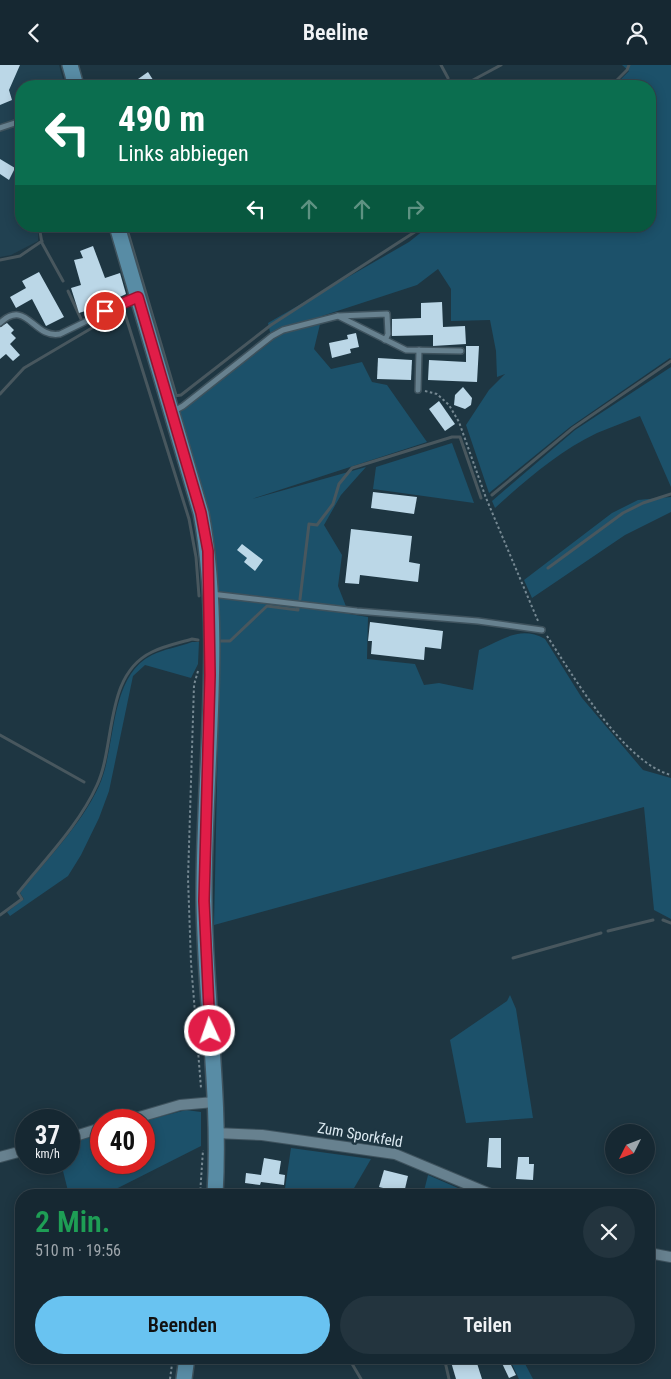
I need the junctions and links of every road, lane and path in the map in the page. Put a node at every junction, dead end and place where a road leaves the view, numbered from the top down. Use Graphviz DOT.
graph roads {
  1 [pos="70,65"];
  2 [pos="74,80"];
  3 [pos="15,123"];
  4 [pos="0,128"];
  5 [pos="119,232"];
  6 [pos="138,297"];
  7 [pos="338,316"];
  8 [pos="0,323"];
  9 [pos="385,340"];
  10 [pos="419,350"];
  11 [pos="461,351"];
  12 [pos="418,390"];
  13 [pos="171,412"];
  14 [pos="210,594"];
  15 [pos="542,630"];
  16 [pos="202,664"];
  17 [pos="671,775"];
  18 [pos="208,1102"];
  19 [pos="155,1112"];
  20 [pos="216,1133"];
  21 [pos="203,1145"];
  22 [pos="15,1153"];
  23 [pos="0,1157"];
  24 [pos="200,1189"];
  25 [pos="215,1189"];
  26 [pos="479,1189"];
  27 [pos="655,1254"];
  28 [pos="671,1257"];
  29 [pos="172,1364"];
  30 [pos="186,1364"];
  31 [pos="170,1379"];
  32 [pos="184,1379"];
  1 -- 2 [label="street"];
  3 -- 4 [label="lane"];
  5 -- 6 [label="street"];
  6 -- 8 [label="lane"];
  6 -- 13 [label="street"];
  7 -- 9 [label="lane"];
  7 -- 9 [label="lane"];
  7 -- 13 [label="lane"];
  9 -- 10 [label="lane"];
  10 -- 11 [label="lane"];
  10 -- 12 [label="lane"];
  12 -- 15 [label="path"];
  13 -- 14 [label="street"];
  14 -- 15 [label="lane"];
  14 -- 18 [label="street"];
  15 -- 17 [label="path"];
  16 -- 18 [label="path"];
  18 -- 19 [label="street"];
  18 -- 20 [label="street"];
  20 -- 25 [label="street"];
  20 -- 26 [label="street, Zum Sporkfeld"];
  21 -- 24 [label="path"];
  22 -- 23 [label="street"];
  27 -- 28 [label="street"];
  29 -- 31 [label="path"];
  30 -- 32 [label="street"];
}
